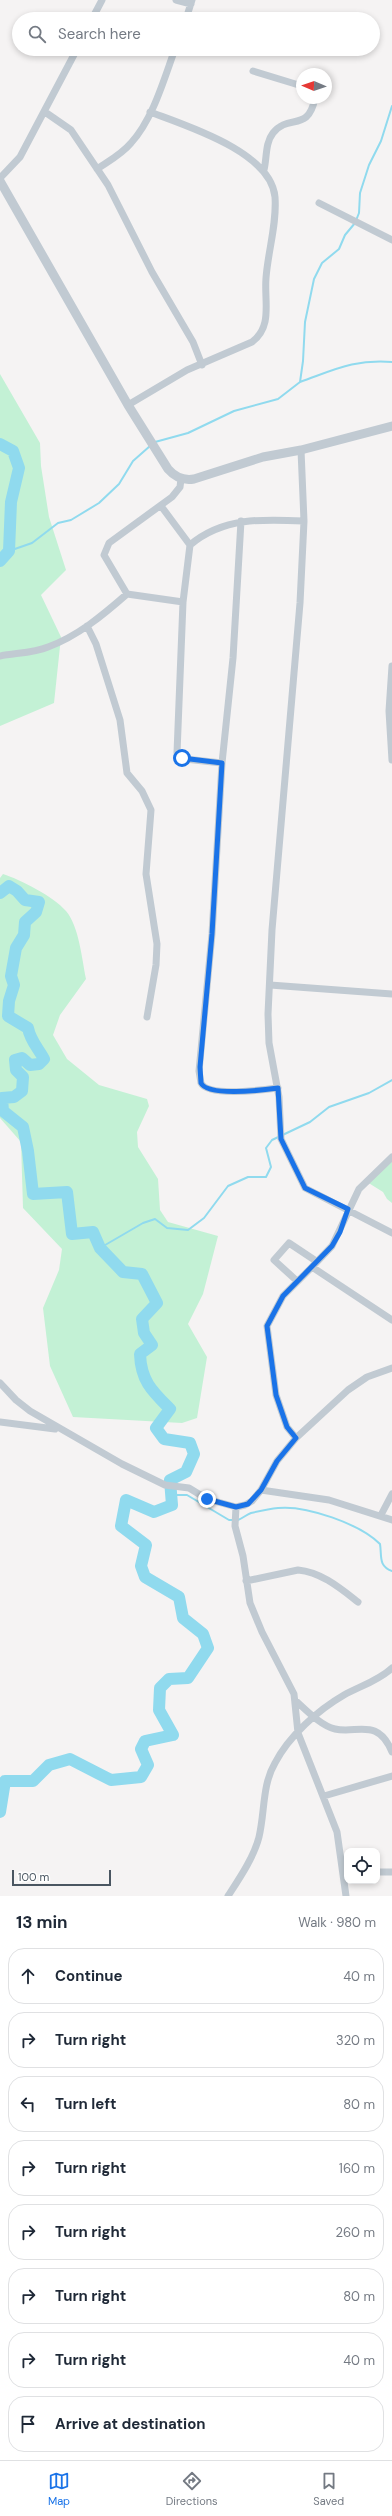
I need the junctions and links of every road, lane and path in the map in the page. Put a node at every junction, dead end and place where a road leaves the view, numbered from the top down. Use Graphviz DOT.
graph roads {
  1 [pos="102,0"];
  2 [pos="176,0"];
  3 [pos="192,2"];
  4 [pos="96,12"];
  5 [pos="188,12"];
  6 [pos="73,56"];
  7 [pos="172,56"];
  8 [pos="253,71"];
  9 [pos="296,84"];
  10 [pos="314,104"];
  11 [pos="45,112"];
  12 [pos="150,112"];
  13 [pos="97,168"];
  14 [pos="264,170"];
  15 [pos="0,178"];
  16 [pos="0,182"];
  17 [pos="319,203"];
  18 [pos="392,240"];
  19 [pos="202,365"];
  20 [pos="128,405"];
  21 [pos="392,426"];
  22 [pos="302,450"];
  23 [pos="181,479"];
  24 [pos="161,506"];
  25 [pos="241,521"];
  26 [pos="304,521"];
  27 [pos="190,545"];
  28 [pos="127,594"];
  29 [pos="183,602"];
  30 [pos="87,626"];
  31 [pos="0,656"];
  32 [pos="392,666"];
  33 [pos="392,760"];
  34 [pos="222,763"];
  35 [pos="270,985"];
  36 [pos="392,994"];
  37 [pos="147,1017"];
  38 [pos="278,1088"];
  39 [pos="392,1157"];
  40 [pos="348,1209"];
  41 [pos="392,1233"];
  42 [pos="314,1264"];
  43 [pos="297,1281"];
  44 [pos="392,1320"];
  45 [pos="392,1368"];
  46 [pos="0,1382"];
  47 [pos="0,1422"];
  48 [pos="58,1429"];
  49 [pos="296,1438"];
  50 [pos="261,1490"];
  51 [pos="392,1494"];
  52 [pos="236,1507"];
  53 [pos="380,1515"];
  54 [pos="392,1520"];
  55 [pos="246,1581"];
  56 [pos="358,1602"];
  57 [pos="392,1668"];
  58 [pos="295,1700"];
  59 [pos="315,1716"];
  60 [pos="298,1733"];
  61 [pos="392,1752"];
  62 [pos="392,1776"];
  63 [pos="324,1796"];
  64 [pos="344,1867"];
  65 [pos="380,1872"];
  66 [pos="392,1872"];
  67 [pos="346,1884"];
  68 [pos="228,1896"];
  69 [pos="346,1896"];
  1 -- 4 [label="street"];
  2 -- 3 [label="street"];
  3 -- 5 [label="street"];
  6 -- 11 [label="street"];
  7 -- 12 [label="street"];
  8 -- 9 [label="street"];
  10 -- 14 [label="street"];
  11 -- 13 [label="street"];
  11 -- 15 [label="street"];
  12 -- 13 [label="street"];
  12 -- 14 [label="street"];
  13 -- 19 [label="street"];
  14 -- 19 [label="street"];
  16 -- 20 [label="street"];
  17 -- 18 [label="street"];
  19 -- 20 [label="street"];
  20 -- 23 [label="street"];
  21 -- 22 [label="street"];
  22 -- 23 [label="street"];
  22 -- 26 [label="street"];
  23 -- 24 [label="street"];
  24 -- 27 [label="street"];
  24 -- 28 [label="street"];
  25 -- 26 [label="street"];
  25 -- 27 [label="street"];
  25 -- 34 [label="street"];
  26 -- 35 [label="street"];
  27 -- 29 [label="street"];
  28 -- 29 [label="street"];
  28 -- 30 [label="street"];
  29 -- 34 [label="street"];
  30 -- 31 [label="street"];
  30 -- 37 [label="street"];
  32 -- 33 [label="street"];
  34 -- 38 [label="street"];
  35 -- 36 [label="street"];
  35 -- 38 [label="street"];
  38 -- 40 [label="street"];
  39 -- 40 [label="street"];
  40 -- 41 [label="street"];
  40 -- 42 [label="street"];
  42 -- 43 [label="street"];
  42 -- 43 [label="street"];
  42 -- 44 [label="street"];
  43 -- 49 [label="street"];
  45 -- 49 [label="street"];
  46 -- 48 [label="street"];
  47 -- 48 [label="street"];
  48 -- 52 [label="street"];
  49 -- 50 [label="street"];
  50 -- 52 [label="street"];
  50 -- 53 [label="street"];
  51 -- 53 [label="street"];
  52 -- 55 [label="street"];
  53 -- 54 [label="street"];
  55 -- 56 [label="street"];
  55 -- 58 [label="street"];
  57 -- 59 [label="street"];
  58 -- 59 [label="street"];
  58 -- 60 [label="street"];
  59 -- 60 [label="street"];
  59 -- 61 [label="street"];
  60 -- 63 [label="street"];
  60 -- 68 [label="street"];
  62 -- 63 [label="street"];
  63 -- 64 [label="street"];
  65 -- 66 [label="street"];
  67 -- 69 [label="street"];
}
